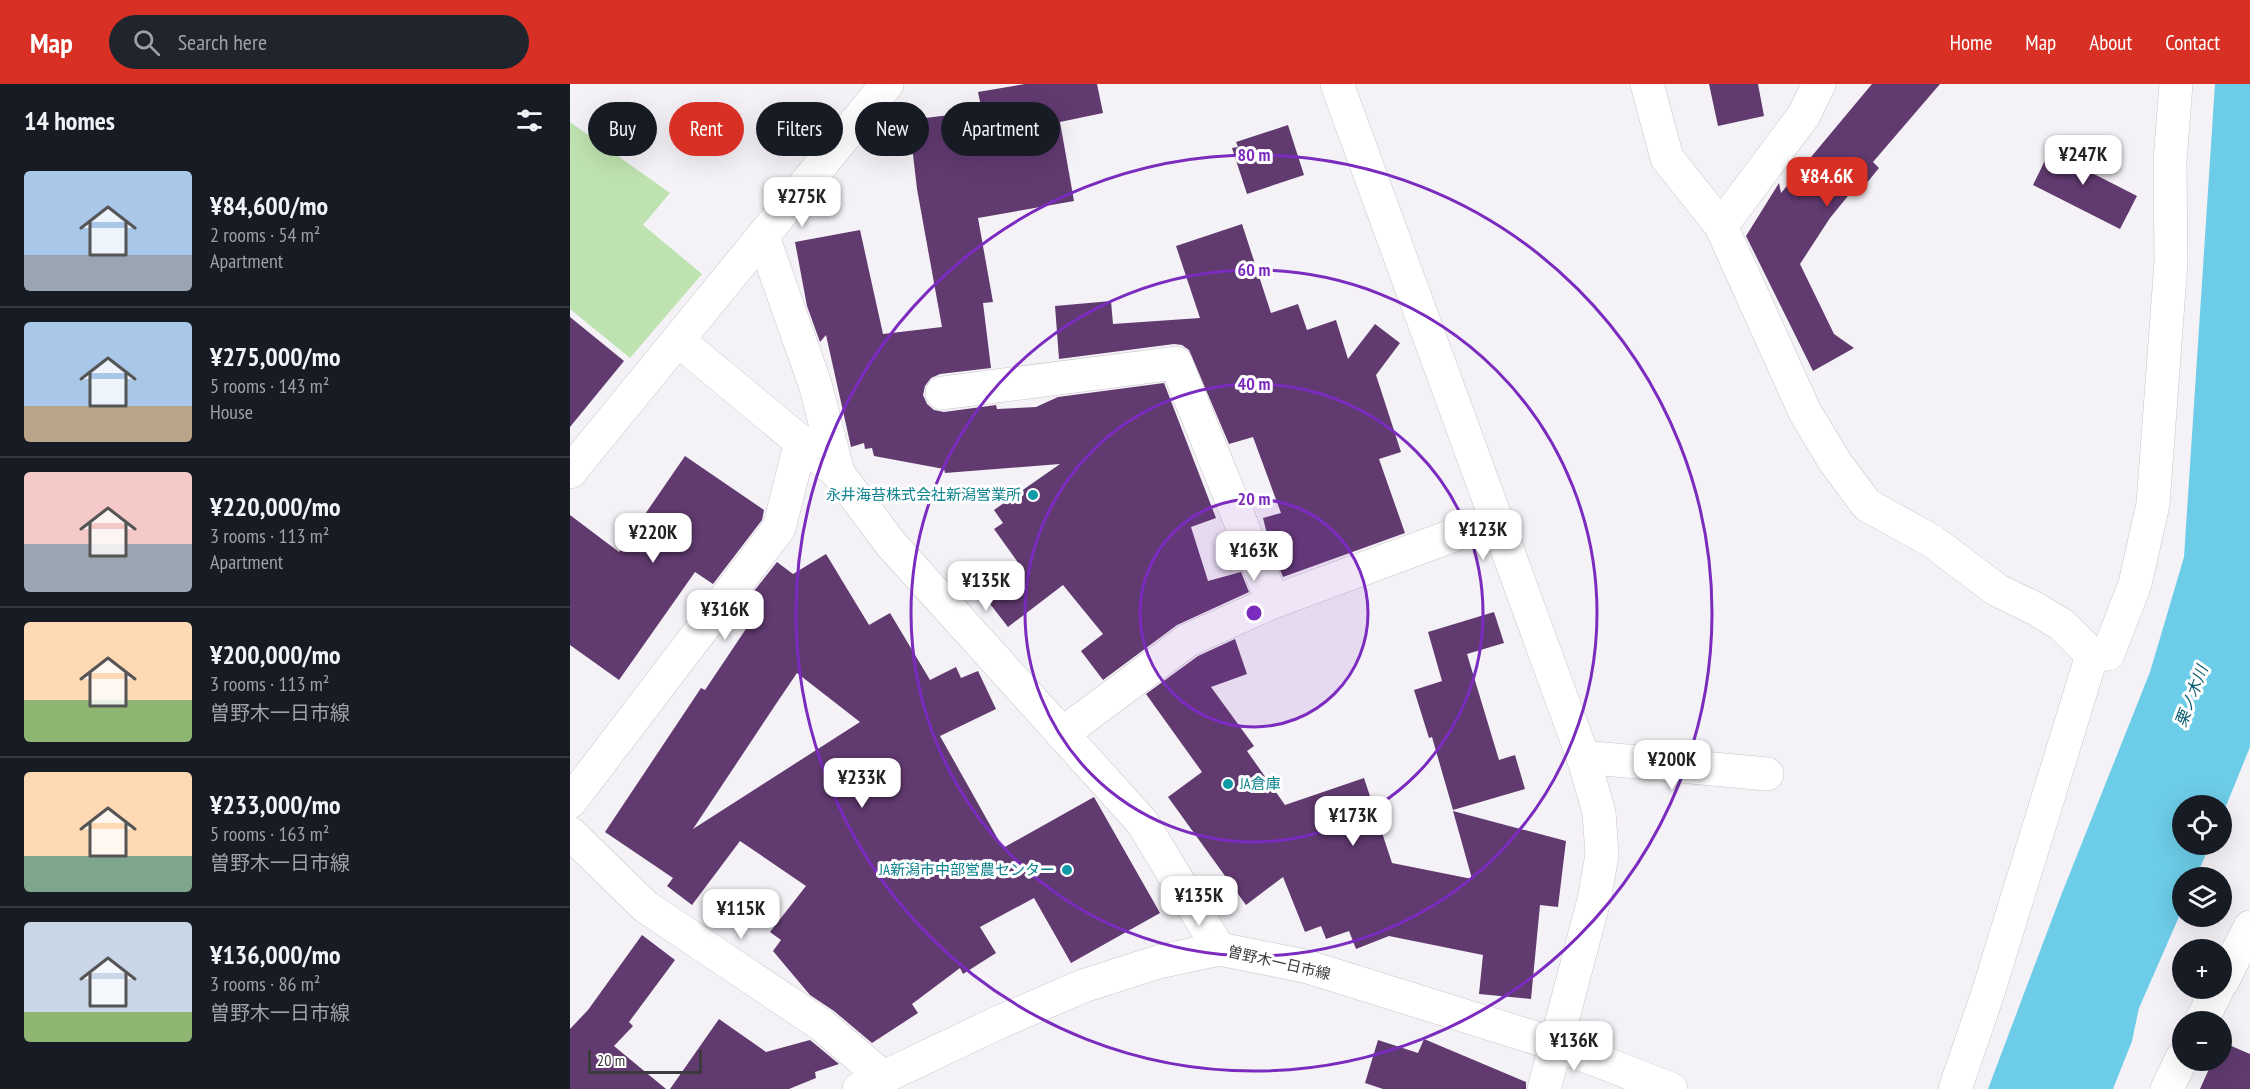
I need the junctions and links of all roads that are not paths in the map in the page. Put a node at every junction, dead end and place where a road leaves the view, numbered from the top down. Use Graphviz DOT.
graph roads {
  1 [pos="887,84"];
  2 [pos="1337,84"];
  3 [pos="1647,84"];
  4 [pos="1819,84"];
  5 [pos="2175,84"];
  6 [pos="1721,226"];
  7 [pos="763,237"];
  8 [pos="678,340"];
  9 [pos="942,393"];
  10 [pos="801,441"];
  11 [pos="570,472"];
  12 [pos="838,473"];
  13 [pos="1495,520"];
  14 [pos="1273,602"];
  15 [pos="2092,656"];
  16 [pos="1062,734"];
  17 [pos="1583,757"];
  18 [pos="1767,774"];
  19 [pos="570,802"];
  20 [pos="570,833"];
  21 [pos="2250,927"];
  22 [pos="1219,949"];
  23 [pos="2232,962"];
  24 [pos="1555,1044"];
  25 [pos="2176,1071"];
  26 [pos="866,1086"];
  27 [pos="1544,1089"];
  28 [pos="1671,1089"];
  29 [pos="1955,1089"];
  30 [pos="2167,1089"];
  1 -- 7 [label="street"];
  2 -- 13 [label="street"];
  3 -- 6 [label="street"];
  4 -- 6 [label="street"];
  5 -- 15 [label="street"];
  6 -- 15 [label="street"];
  7 -- 8 [label="street"];
  7 -- 12 [label="street"];
  8 -- 10 [label="street"];
  8 -- 11 [label="street"];
  9 -- 14 [label="street"];
  10 -- 12 [label="street"];
  10 -- 19 [label="street"];
  12 -- 16 [label="street"];
  13 -- 14 [label="street"];
  13 -- 17 [label="street"];
  14 -- 16 [label="street"];
  15 -- 29 [label="street"];
  16 -- 22 [label="street"];
  17 -- 18 [label="street"];
  17 -- 24 [label="street"];
  20 -- 26 [label="street"];
  21 -- 23 [label="street"];
  22 -- 24 [label="street, 曽野木一日市線"];
  22 -- 26 [label="street, 曽野木一日市線"];
  24 -- 27 [label="street"];
  24 -- 28 [label="street, 曽野木一日市線"];
  25 -- 30 [label="street"];
}
